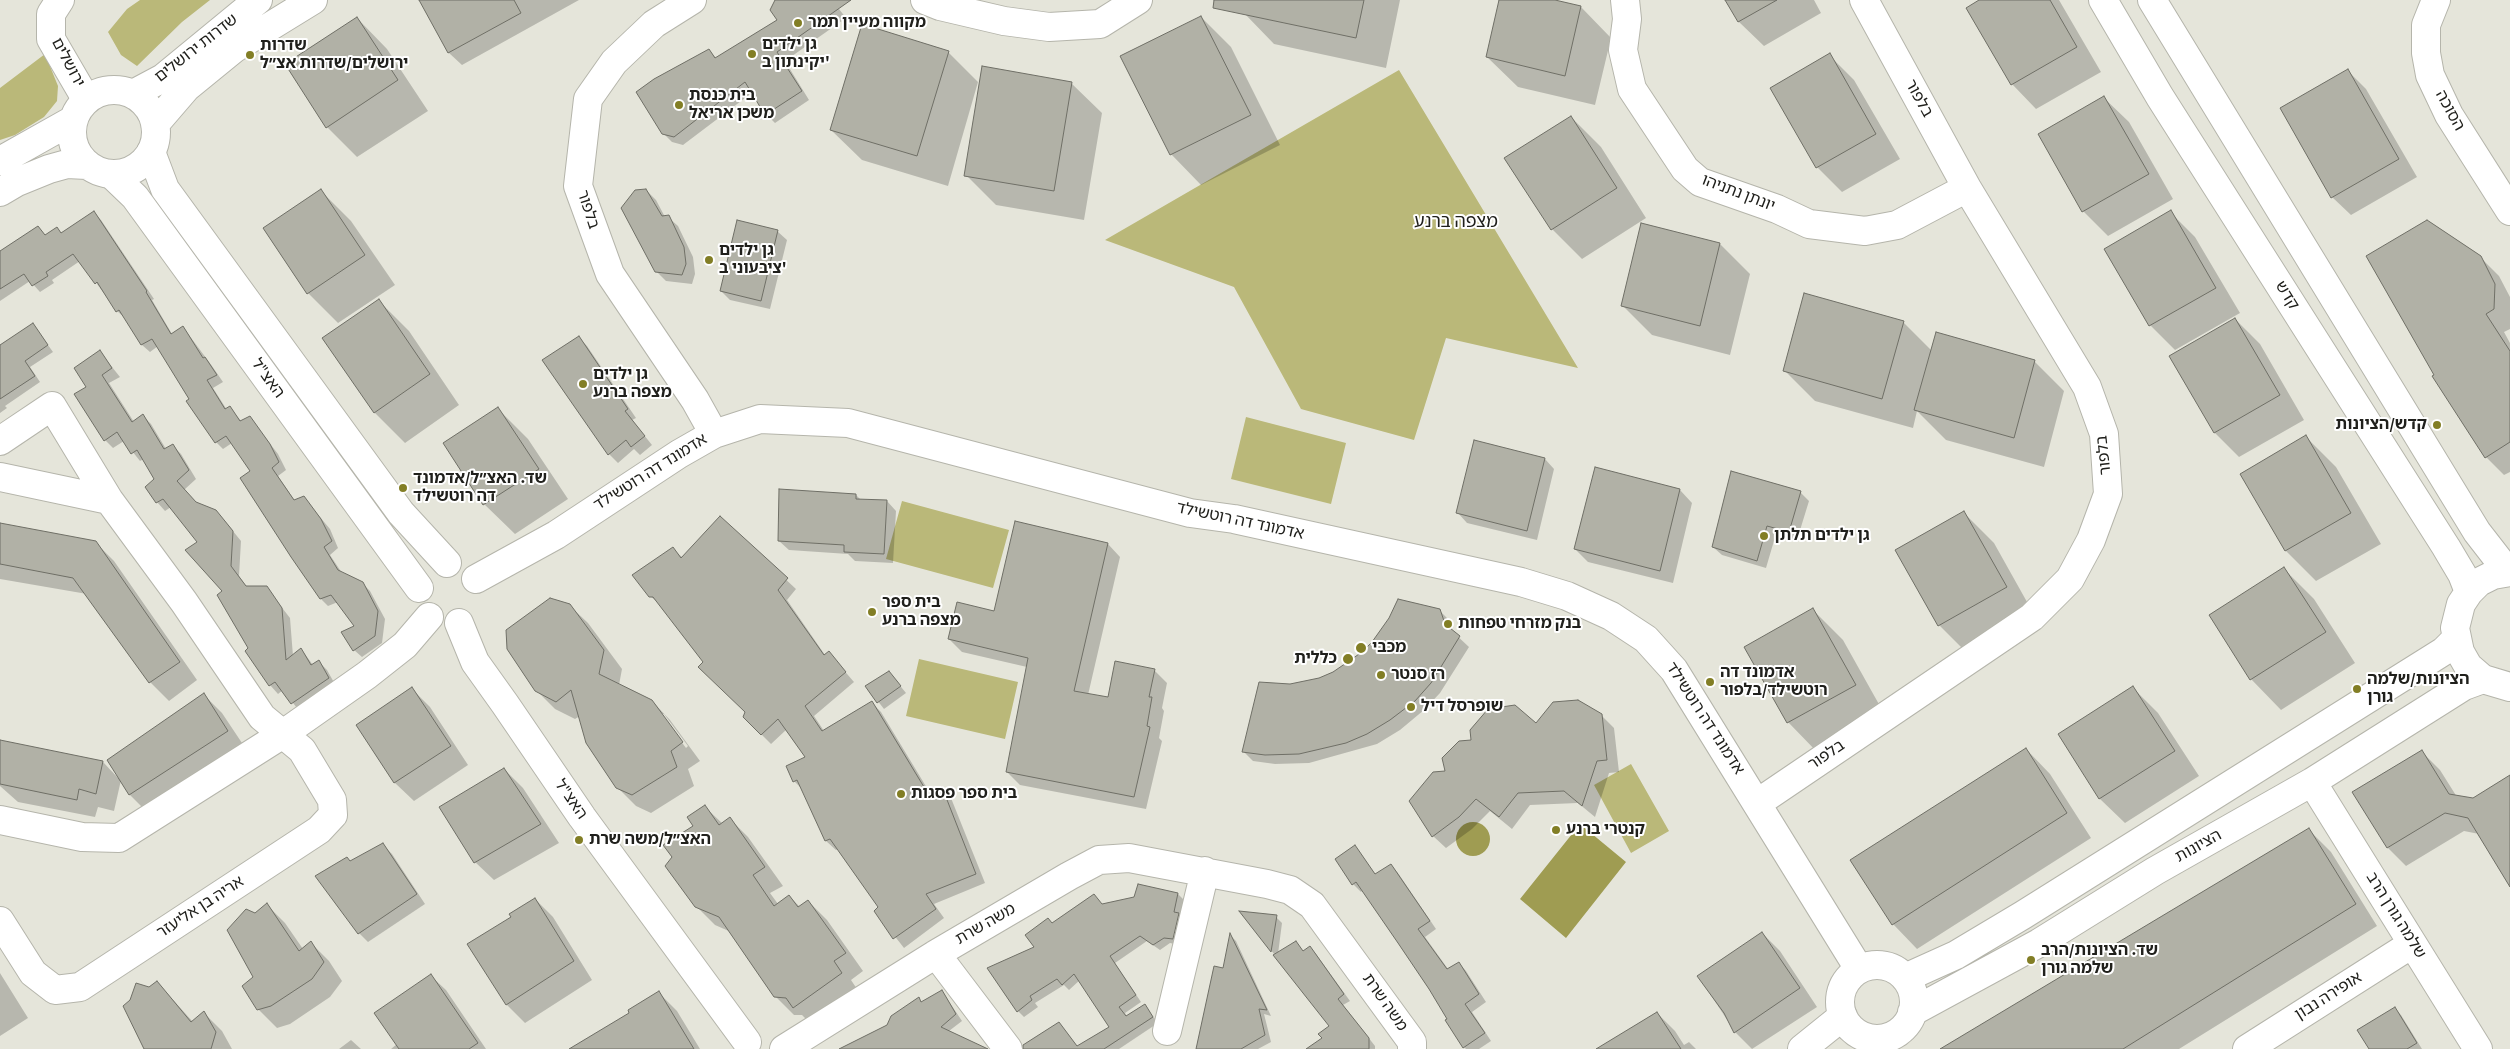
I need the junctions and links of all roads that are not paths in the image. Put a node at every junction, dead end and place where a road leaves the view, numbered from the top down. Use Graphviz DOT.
graph roads {
  1 [pos="60,0"];
  2 [pos="258,0"];
  3 [pos="313,0"];
  4 [pos="692,0"];
  5 [pos="925,0"];
  6 [pos="1138,0"];
  7 [pos="1625,0"];
  8 [pos="1864,0"];
  9 [pos="2103,0"];
  10 [pos="2152,0"];
  11 [pos="2436,0"];
  12 [pos="133,94"];
  13 [pos="80,109"];
  14 [pos="155,124"];
  15 [pos="151,152"];
  16 [pos="0,161"];
  17 [pos="99,169"];
  18 [pos="1967,188"];
  19 [pos="0,192"];
  20 [pos="2510,211"];
  21 [pos="714,434"];
  22 [pos="0,441"];
  23 [pos="0,477"];
  24 [pos="108,500"];
  25 [pos="447,563"];
  26 [pos="2509,572"];
  27 [pos="476,579"];
  28 [pos="419,588"];
  29 [pos="2469,592"];
  30 [pos="429,617"];
  31 [pos="459,623"];
  32 [pos="2456,639"];
  33 [pos="2483,679"];
  34 [pos="2510,687"];
  35 [pos="283,734"];
  36 [pos="2312,782"];
  37 [pos="1758,802"];
  38 [pos="0,820"];
  39 [pos="1205,871"];
  40 [pos="0,920"];
  41 [pos="2412,944"];
  42 [pos="936,954"];
  43 [pos="1859,969"];
  44 [pos="1905,978"];
  45 [pos="1912,1012"];
  46 [pos="1843,1016"];
  47 [pos="1167,1031"];
  48 [pos="1854,1042"];
  49 [pos="743,1045"];
  50 [pos="782,1049"];
  51 [pos="1008,1049"];
  52 [pos="1412,1049"];
  53 [pos="1802,1049"];
  54 [pos="2247,1049"];
  55 [pos="2478,1049"];
  1 -- 13 [label="street, ירושלים"];
  2 -- 12 [label="street, שדרות ירושלים"];
  3 -- 14 [label="street, שדרות ירושלים"];
  4 -- 21 [label="street, בלפור"];
  5 -- 6 [label="street"];
  7 -- 18 [label="street, יונתן נתניהו"];
  8 -- 18 [label="street, בלפור"];
  9 -- 29 [label="street, קדש"];
  10 -- 26 [label="street"];
  11 -- 20 [label="street, הסוכה"];
  12 -- 13 [label="street"];
  12 -- 14 [label="street"];
  13 -- 16 [label="street"];
  13 -- 17 [label="street"];
  14 -- 15 [label="street"];
  15 -- 17 [label="street"];
  15 -- 25 [label="street, האצ\"ל"];
  17 -- 19 [label="street"];
  17 -- 28 [label="street, האצ\"ל"];
  18 -- 37 [label="street, בלפור"];
  21 -- 27 [label="street, אדמונד דה רוטשילד"];
  21 -- 37 [label="street, אדמונד דה רוטשילד"];
  22 -- 24 [label="street, אריה בן אליעזר"];
  23 -- 24 [label="street"];
  24 -- 35 [label="street, אריה בן אליעזר"];
  25 -- 27 [label="street"];
  25 -- 28 [label="street"];
  26 -- 29 [label="street"];
  27 -- 31 [label="street"];
  28 -- 30 [label="street"];
  29 -- 32 [label="street"];
  30 -- 31 [label="street"];
  30 -- 35 [label="street"];
  31 -- 49 [label="street, האצ\"ל"];
  32 -- 33 [label="street"];
  32 -- 44 [label="street, הציונות"];
  33 -- 34 [label="street"];
  33 -- 36 [label="street, הציונות"];
  35 -- 38 [label="street"];
  35 -- 40 [label="street, אריה בן אליעזר"];
  36 -- 41 [label="street, שלמה גורן הרב"];
  36 -- 45 [label="street, הציונות"];
  37 -- 43 [label="street, אדמונד דה רוטשילד"];
  39 -- 42 [label="street, משה שרת"];
  39 -- 47 [label="street"];
  39 -- 52 [label="street, משה שרת"];
  41 -- 54 [label="street, אופירה נבון"];
  41 -- 55 [label="street, שלמה גורן הרב"];
  42 -- 50 [label="street, משה שרת"];
  42 -- 51 [label="street"];
  43 -- 44 [label="street"];
  43 -- 46 [label="street"];
  44 -- 45 [label="street"];
  45 -- 48 [label="street"];
  46 -- 48 [label="street"];
  46 -- 53 [label="street"];
  49 -- 50 [label="street"];
}
